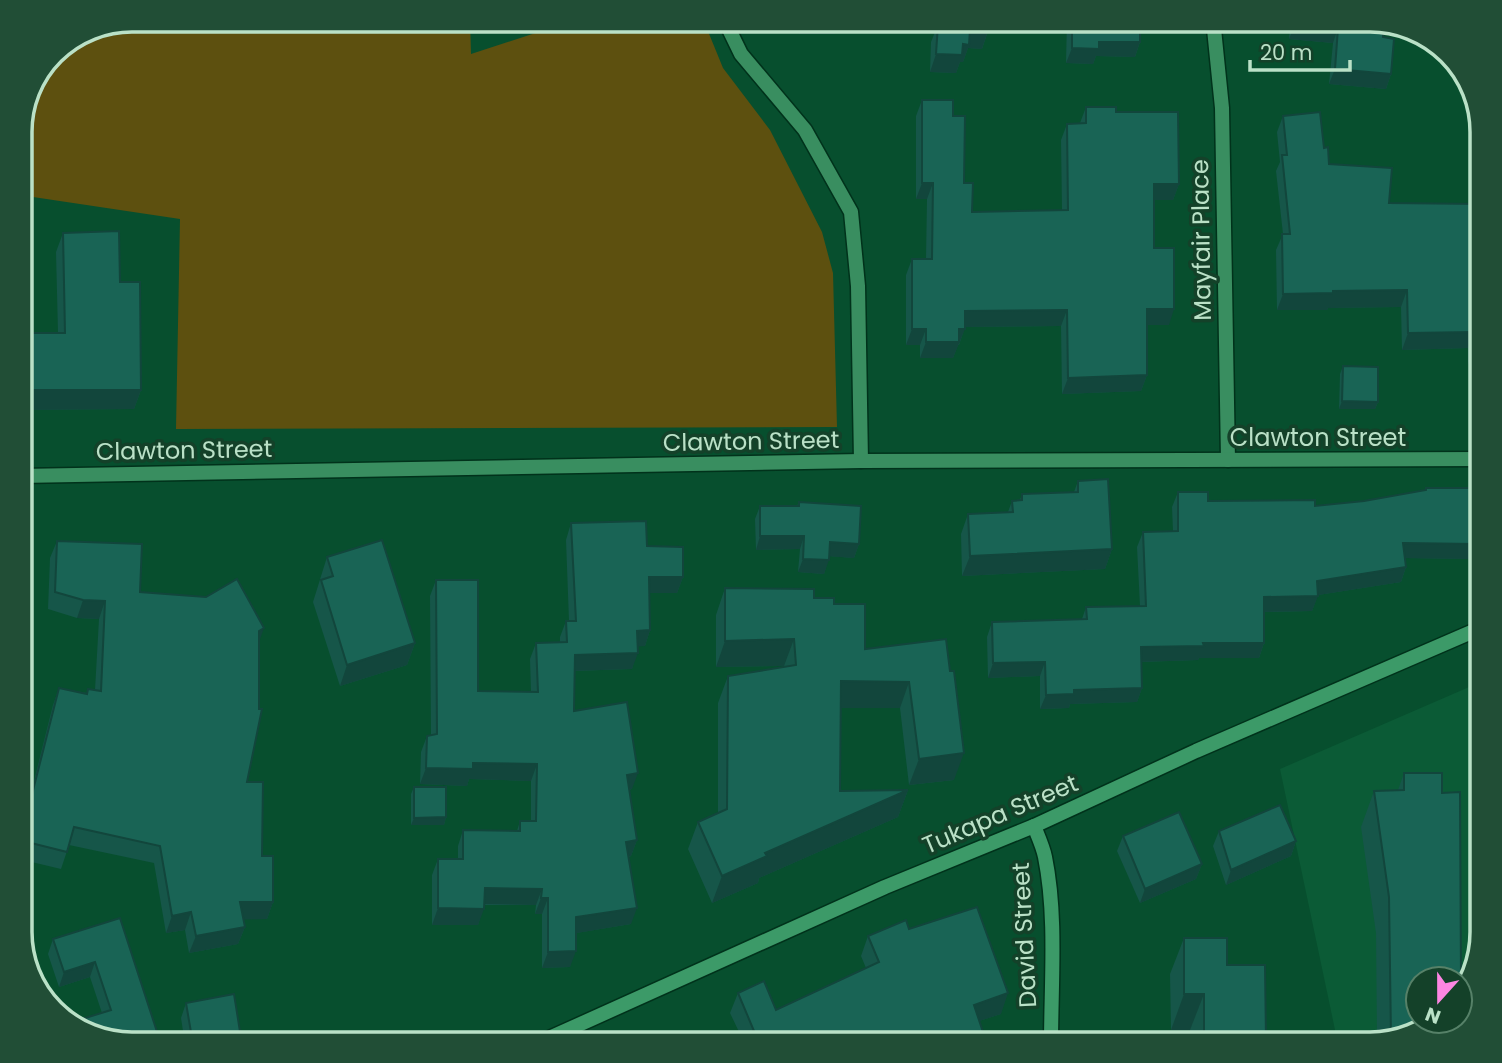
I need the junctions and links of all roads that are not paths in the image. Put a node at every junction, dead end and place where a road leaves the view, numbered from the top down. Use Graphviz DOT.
graph roads {
  1 [pos="730,32"];
  2 [pos="1214,32"];
  3 [pos="1470,459"];
  4 [pos="1228,460"];
  5 [pos="861,461"];
  6 [pos="32,476"];
  7 [pos="1470,633"];
  8 [pos="1034,827"];
  9 [pos="563,1032"];
  10 [pos="1051,1032"];
  1 -- 5 [label="street"];
  2 -- 4 [label="street, Mayfair Place"];
  3 -- 4 [label="street, Clawton Street"];
  4 -- 5 [label="street, Clawton Street"];
  5 -- 6 [label="street, Clawton Street"];
  7 -- 8 [label="main road, Tukapa Street"];
  8 -- 9 [label="main road, Tukapa Street"];
  8 -- 10 [label="main road, David Street"];
}
